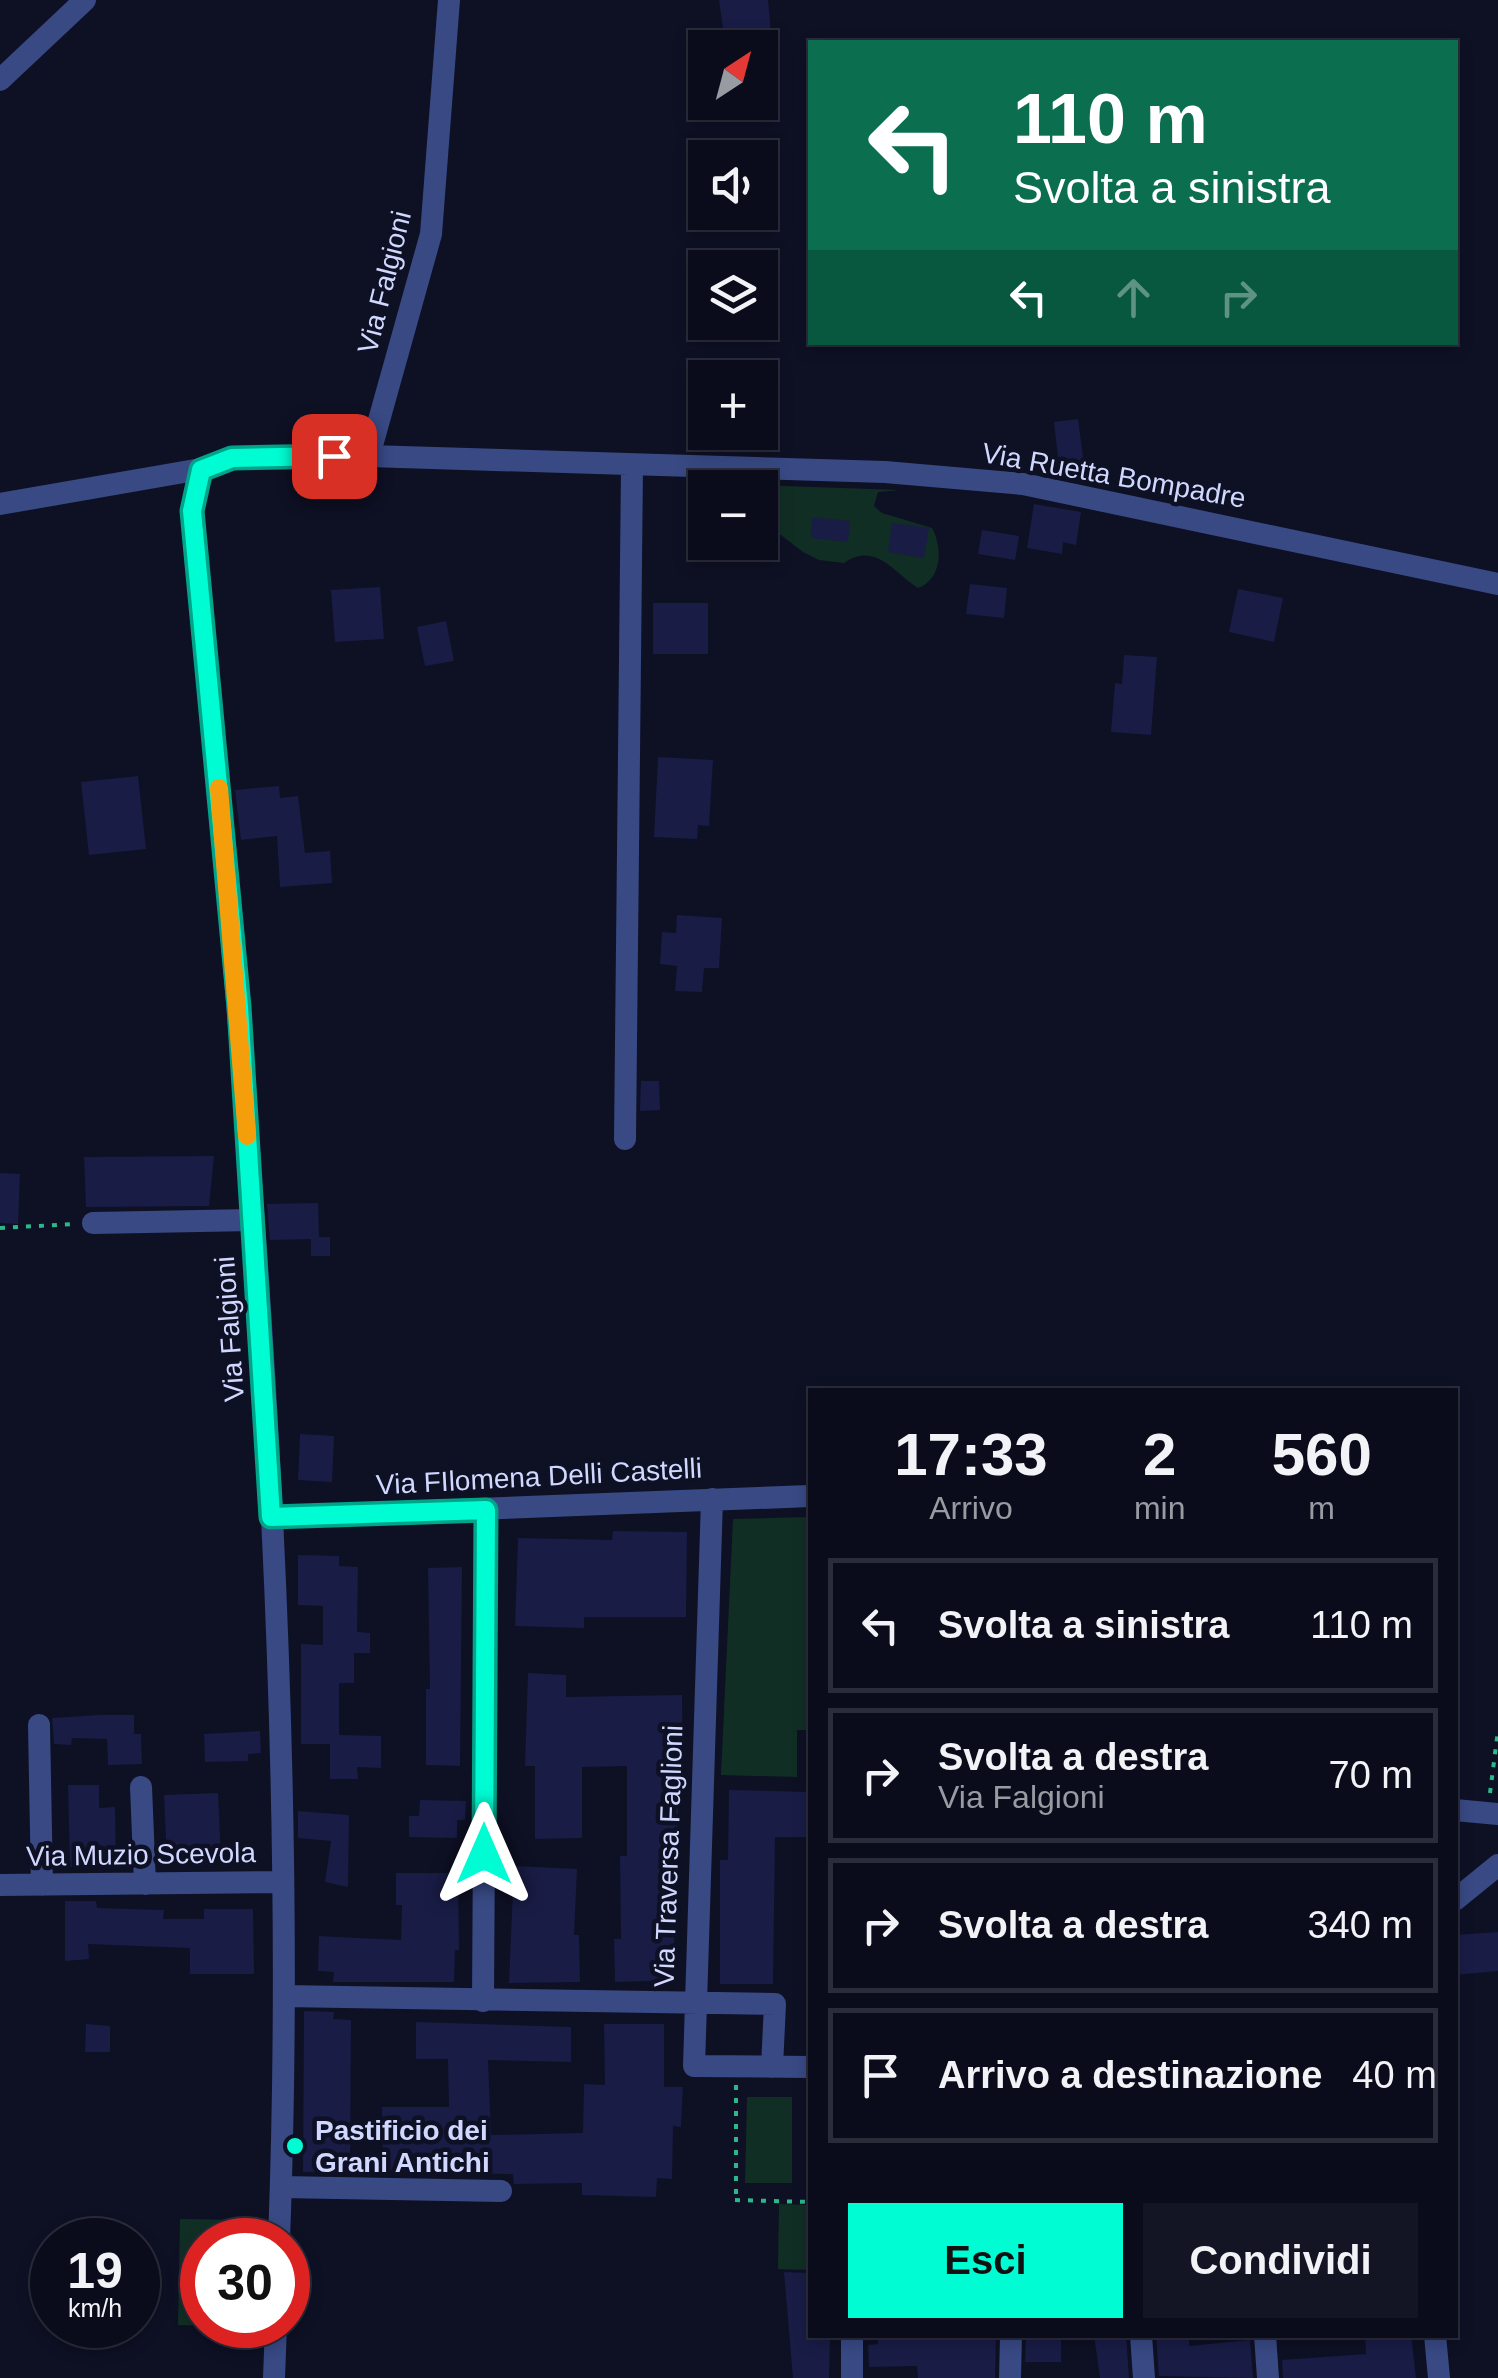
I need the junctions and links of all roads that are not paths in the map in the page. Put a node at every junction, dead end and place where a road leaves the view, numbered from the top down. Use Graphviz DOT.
graph roads {
  1 [pos="85,0"];
  2 [pos="449,0"];
  3 [pos="0,80"];
  4 [pos="369,456"];
  5 [pos="632,467"];
  6 [pos="201,470"];
  7 [pos="0,504"];
  8 [pos="1498,584"];
  9 [pos="625,1139"];
  10 [pos="252,1220"];
  11 [pos="94,1224"];
  12 [pos="808,1496"];
  13 [pos="712,1499"];
  14 [pos="486,1510"];
  15 [pos="271,1517"];
  16 [pos="39,1725"];
  17 [pos="140,1787"];
  18 [pos="1458,1810"];
  19 [pos="1493,1813"];
  20 [pos="1498,1865"];
  21 [pos="282,1882"];
  22 [pos="145,1884"];
  23 [pos="0,1885"];
  24 [pos="42,1885"];
  25 [pos="1458,1898"];
  26 [pos="284,1996"];
  27 [pos="482,2001"];
  28 [pos="693,2004"];
  29 [pos="772,2067"];
  30 [pos="808,2067"];
  31 [pos="281,2187"];
  32 [pos="502,2192"];
  33 [pos="280,2218"];
  34 [pos="852,2338"];
  35 [pos="1011,2338"];
  36 [pos="1141,2338"];
  37 [pos="1265,2338"];
  38 [pos="1435,2338"];
  39 [pos="275,2348"];
  40 [pos="274,2378"];
  41 [pos="852,2378"];
  42 [pos="1010,2378"];
  43 [pos="1144,2378"];
  44 [pos="1268,2378"];
  45 [pos="1438,2378"];
  1 -- 3 [label="street"];
  2 -- 4 [label="street, Via Falgioni"];
  4 -- 5 [label="street, Via Ruetta Bompadre"];
  4 -- 6 [label="street, Via Ruetta Bompadre"];
  5 -- 8 [label="street, Via Ruetta Bompadre"];
  5 -- 9 [label="street"];
  6 -- 7 [label="street, Via Ruetta Bompadre"];
  6 -- 10 [label="street, Via Falgioni"];
  10 -- 11 [label="street"];
  10 -- 15 [label="street, Via Falgioni"];
  12 -- 13 [label="street, Via FIlomena Delli Castelli"];
  13 -- 14 [label="street, Via FIlomena Delli Castelli"];
  13 -- 28 [label="street, Via Traversa Faglioni"];
  14 -- 15 [label="street, Via FIlomena Delli Castelli"];
  14 -- 27 [label="street"];
  15 -- 21 [label="street, Via Falgioni"];
  16 -- 24 [label="street"];
  17 -- 22 [label="street"];
  18 -- 19 [label="street"];
  20 -- 25 [label="street"];
  21 -- 22 [label="street, Via Muzio Scevola"];
  21 -- 26 [label="street, Via Falgioni"];
  22 -- 24 [label="street, Via Muzio Scevola"];
  23 -- 24 [label="street, Via Muzio Scevola"];
  26 -- 27 [label="street, Via Traversa Faglioni"];
  26 -- 31 [label="street, Via Falgioni"];
  27 -- 28 [label="street, Via Traversa Faglioni"];
  28 -- 29 [label="street"];
  28 -- 29 [label="street"];
  29 -- 30 [label="street"];
  31 -- 32 [label="street"];
  31 -- 33 [label="street, Via Falgioni"];
  34 -- 41 [label="street"];
  35 -- 42 [label="street"];
  36 -- 43 [label="street"];
  37 -- 44 [label="street"];
  38 -- 45 [label="street"];
  39 -- 40 [label="street"];
}
